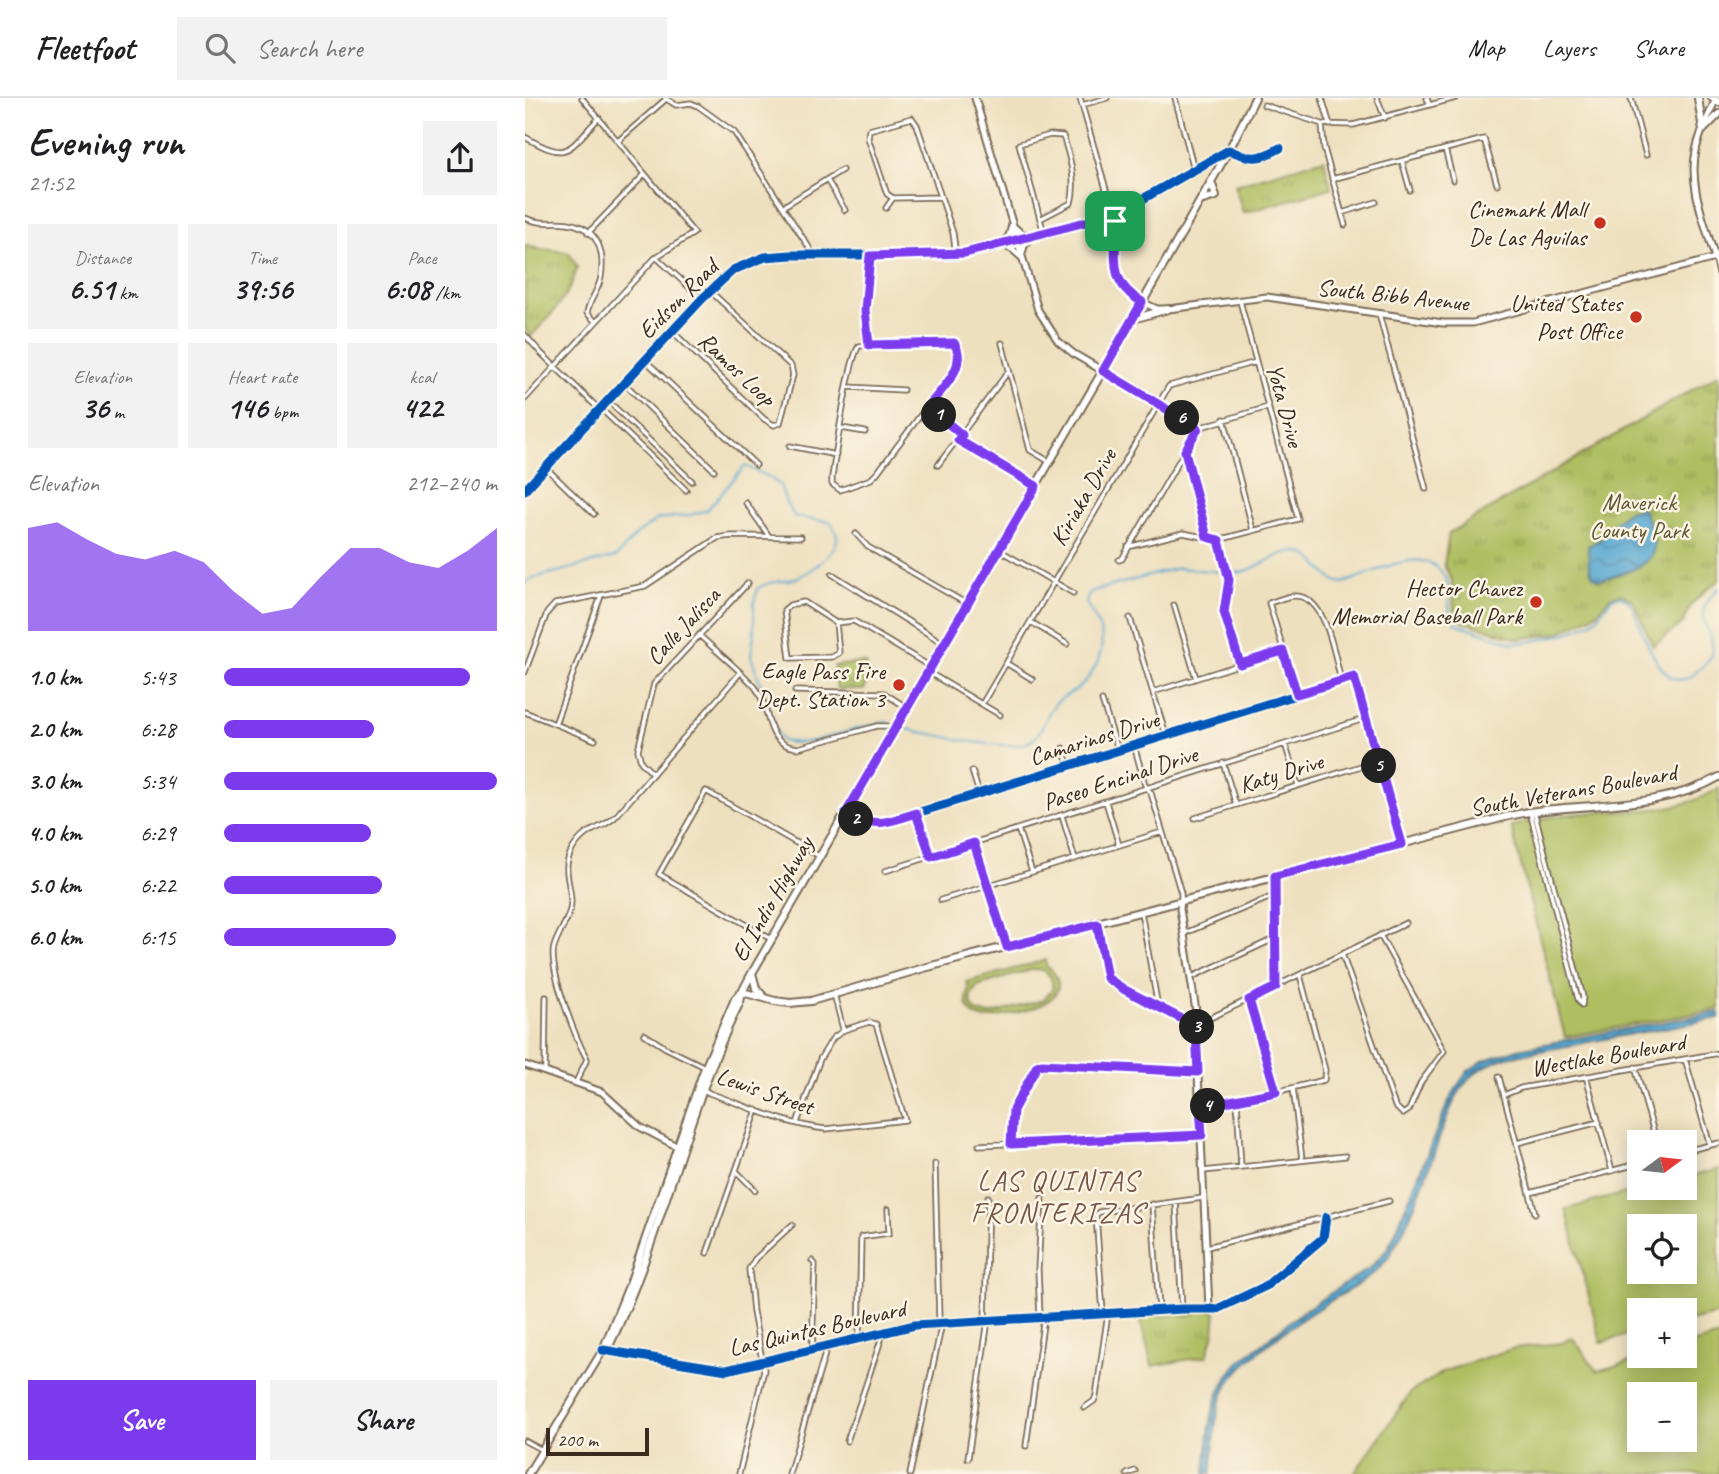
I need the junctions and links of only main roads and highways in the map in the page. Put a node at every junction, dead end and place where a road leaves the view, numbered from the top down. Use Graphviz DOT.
graph roads {
  1 [pos="1255,98"];
  2 [pos="1698,98"];
  3 [pos="1719,114"];
  4 [pos="1211,181"];
  5 [pos="1199,202"];
  6 [pos="1168,309"];
  7 [pos="1133,319"];
  8 [pos="1719,776"];
  9 [pos="752,973"];
  10 [pos="742,992"];
  11 [pos="767,1000"];
  12 [pos="701,1088"];
  13 [pos="528,1474"];
  1 -- 4 [label="main road, El Indio Highway"];
  2 -- 3 [label="main road"];
  4 -- 5 [label="main road, El Indio Highway"];
  4 -- 5 [label="main road"];
  5 -- 7 [label="main road, El Indio Highway"];
  6 -- 7 [label="main road"];
  7 -- 9 [label="main road, El Indio Highway"];
  8 -- 11 [label="main road, South Veterans Boulevard"];
  9 -- 10 [label="main road, El Indio Highway"];
  9 -- 11 [label="main road"];
  10 -- 11 [label="main road, South Veterans Boulevard"];
  10 -- 12 [label="main road, El Indio Highway"];
  10 -- 12 [label="main road, El Indio Highway"];
  12 -- 13 [label="main road, El Indio Highway"];
}
